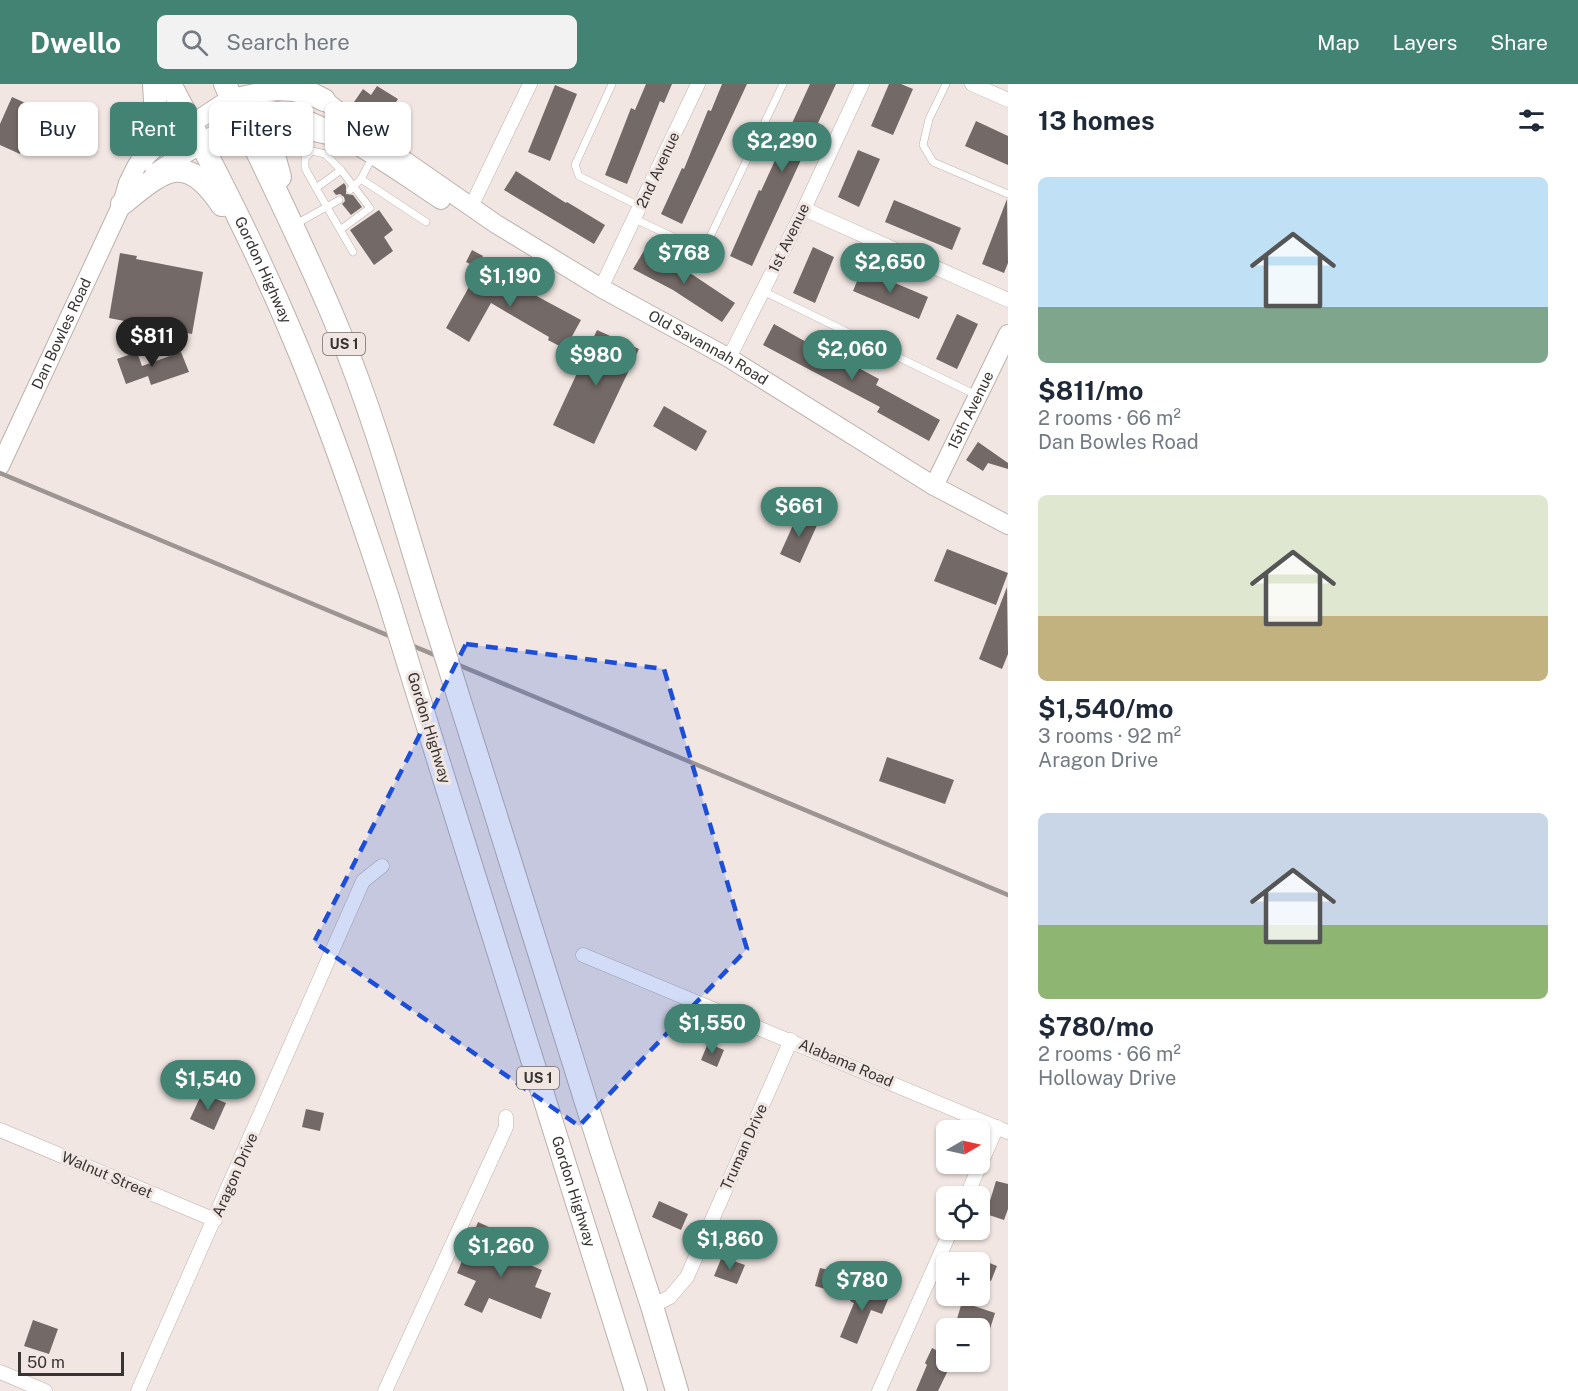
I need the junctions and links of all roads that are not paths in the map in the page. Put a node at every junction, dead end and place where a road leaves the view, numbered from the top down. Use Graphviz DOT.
graph roads {
  1 [pos="154,84"];
  2 [pos="170,84"];
  3 [pos="292,84"];
  4 [pos="530,84"];
  5 [pos="612,84"];
  6 [pos="698,84"];
  7 [pos="783,84"];
  8 [pos="862,84"];
  9 [pos="945,84"];
  10 [pos="972,84"];
  11 [pos="232,100"];
  12 [pos="324,100"];
  13 [pos="1008,100"];
  14 [pos="179,102"];
  15 [pos="197,120"];
  16 [pos="325,130"];
  17 [pos="325,133"];
  18 [pos="197,135"];
  19 [pos="202,144"];
  20 [pos="146,156"];
  21 [pos="374,156"];
  22 [pos="142,160"];
  23 [pos="341,170"];
  24 [pos="361,179"];
  25 [pos="316,188"];
  26 [pos="353,188"];
  27 [pos="1008,194"];
  28 [pos="339,200"];
  29 [pos="122,204"];
  30 [pos="327,207"];
  31 [pos="471,207"];
  32 [pos="804,209"];
  33 [pos="638,213"];
  34 [pos="426,222"];
  35 [pos="293,225"];
  36 [pos="340,230"];
  37 [pos="353,252"];
  38 [pos="258,259"];
  39 [pos="601,288"];
  40 [pos="763,291"];
  41 [pos="1008,300"];
  42 [pos="1008,334"];
  43 [pos="729,358"];
  44 [pos="978,396"];
  45 [pos="0,466"];
  46 [pos="934,486"];
  47 [pos="1008,525"];
  48 [pos="382,866"];
  49 [pos="583,955"];
  50 [pos="791,1040"];
  51 [pos="506,1117"];
  52 [pos="0,1130"];
  53 [pos="1003,1130"];
  54 [pos="972,1186"];
  55 [pos="215,1220"];
  56 [pos="947,1240"];
  57 [pos="652,1305"];
  58 [pos="625,1357"];
  59 [pos="0,1372"];
  60 [pos="45,1391"];
  61 [pos="138,1391"];
  62 [pos="385,1391"];
  63 [pos="623,1391"];
  64 [pos="636,1391"];
  65 [pos="677,1391"];
  66 [pos="879,1391"];
  1 -- 22 [label="highway"];
  2 -- 14 [label="highway, Gordon Highway / US 1"];
  3 -- 12 [label="highway"];
  4 -- 31 [label="street"];
  5 -- 33 [label="lane"];
  6 -- 33 [label="street, 2nd Avenue"];
  7 -- 33 [label="lane"];
  8 -- 32 [label="street, 1st Avenue"];
  9 -- 27 [label="lane"];
  10 -- 13 [label="street"];
  11 -- 12 [label="street, Old Savannah Road"];
  11 -- 15 [label="street, Old Savannah Road"];
  11 -- 16 [label="street, Old Savannah Road"];
  11 -- 19 [label="street, Old Savannah Road"];
  11 -- 35 [label="highway, US 1"];
  12 -- 31 [label="street, Old Savannah Road"];
  17 -- 35 [label="highway"];
  18 -- 19 [label="highway, Gordon Highway / US 1"];
  19 -- 29 [label="street, Dan Bowles Road"];
  19 -- 38 [label="highway, Gordon Highway / US 1"];
  20 -- 22 [label="street, Dan Bowles Road"];
  21 -- 24 [label="lane"];
  21 -- 31 [label="street, Old Savannah Road"];
  22 -- 29 [label="street, Dan Bowles Road"];
  23 -- 25 [label="lane"];
  23 -- 25 [label="lane"];
  23 -- 26 [label="lane"];
  24 -- 26 [label="lane"];
  24 -- 34 [label="lane"];
  25 -- 30 [label="lane"];
  26 -- 36 [label="lane"];
  28 -- 30 [label="lane"];
  29 -- 38 [label="highway"];
  29 -- 45 [label="street, Dan Bowles Road"];
  30 -- 35 [label="lane"];
  30 -- 36 [label="lane"];
  31 -- 39 [label="street, Old Savannah Road"];
  32 -- 40 [label="street, 1st Avenue"];
  32 -- 41 [label="street"];
  33 -- 39 [label="street, 2nd Avenue"];
  35 -- 57 [label="highway, US 1, bridge"];
  36 -- 37 [label="lane"];
  38 -- 58 [label="highway, Gordon Highway / US 1, bridge"];
  39 -- 43 [label="street, Old Savannah Road"];
  40 -- 43 [label="street, 1st Avenue"];
  40 -- 44 [label="lane"];
  42 -- 44 [label="street, 15th Avenue"];
  43 -- 46 [label="street, Old Savannah Road"];
  44 -- 46 [label="street, 15th Avenue"];
  46 -- 47 [label="street, Old Savannah Road"];
  48 -- 55 [label="street, Aragon Drive"];
  49 -- 50 [label="street, Alabama Road"];
  50 -- 53 [label="street, Alabama Road"];
  50 -- 57 [label="street, Truman Drive"];
  51 -- 62 [label="street"];
  52 -- 55 [label="street, Walnut Street"];
  53 -- 54 [label="street"];
  55 -- 61 [label="street, Aragon Drive"];
  56 -- 66 [label="street"];
  57 -- 65 [label="highway, US 1"];
  58 -- 63 [label="highway"];
  58 -- 64 [label="highway, Gordon Highway / US 1"];
  59 -- 60 [label="street"];
}
